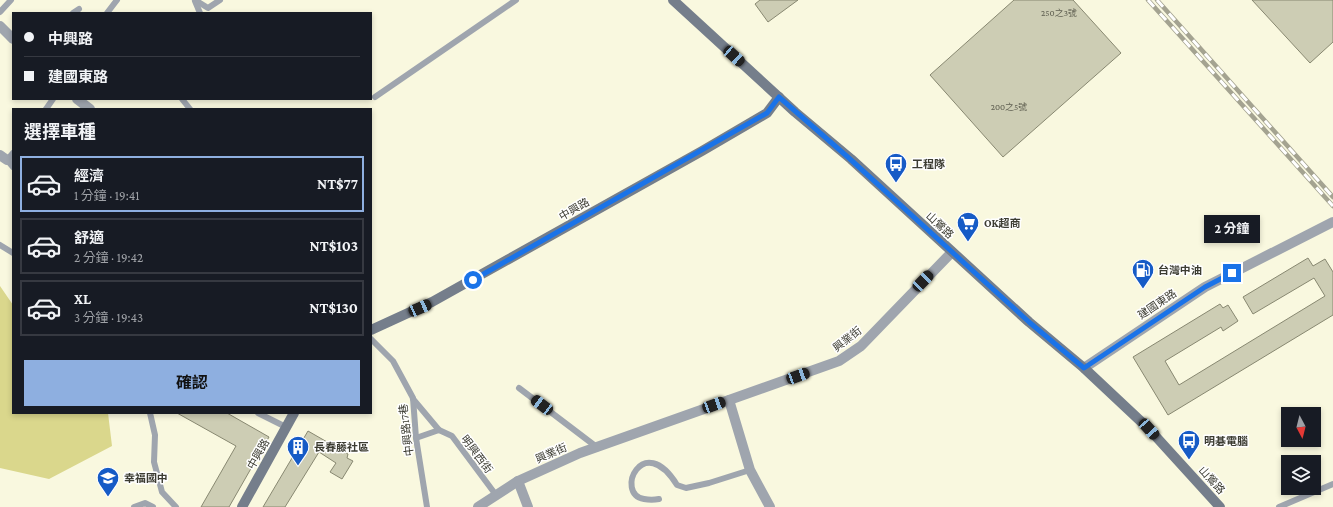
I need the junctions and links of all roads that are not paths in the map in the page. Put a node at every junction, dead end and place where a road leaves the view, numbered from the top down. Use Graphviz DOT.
graph roads {
  1 [pos="11,0"];
  2 [pos="117,0"];
  3 [pos="195,0"];
  4 [pos="220,0"];
  5 [pos="516,0"];
  6 [pos="673,0"];
  7 [pos="0,12"];
  8 [pos="108,12"];
  9 [pos="200,12"];
  10 [pos="0,26"];
  11 [pos="12,38"];
  12 [pos="375,97"];
  13 [pos="779,97"];
  14 [pos="80,100"];
  15 [pos="183,100"];
  16 [pos="89,108"];
  17 [pos="189,108"];
  18 [pos="1333,222"];
  19 [pos="0,245"];
  20 [pos="12,252"];
  21 [pos="952,252"];
  22 [pos="372,330"];
  23 [pos="372,340"];
  24 [pos="1084,368"];
  25 [pos="519,388"];
  26 [pos="413,398"];
  27 [pos="729,400"];
  28 [pos="150,414"];
  29 [pos="260,414"];
  30 [pos="293,414"];
  31 [pos="286,427"];
  32 [pos="439,430"];
  33 [pos="416,438"];
  34 [pos="598,448"];
  35 [pos="750,470"];
  36 [pos="518,481"];
  37 [pos="1333,484"];
  38 [pos="496,494"];
  39 [pos="659,499"];
  40 [pos="134,507"];
  41 [pos="153,507"];
  42 [pos="176,507"];
  43 [pos="242,507"];
  44 [pos="427,507"];
  45 [pos="478,507"];
  46 [pos="528,507"];
  47 [pos="770,507"];
  48 [pos="1220,507"];
  49 [pos="1279,507"];
  1 -- 7 [label="lane"];
  2 -- 8 [label="lane"];
  3 -- 4 [label="lane"];
  3 -- 9 [label="lane"];
  5 -- 12 [label="lane"];
  6 -- 13 [label="street, 山鶯路"];
  10 -- 11 [label="street"];
  13 -- 21 [label="street, 山鶯路"];
  13 -- 22 [label="street, 中興路"];
  14 -- 16 [label="street"];
  15 -- 17 [label="lane"];
  18 -- 24 [label="street, 建國東路"];
  19 -- 20 [label="lane"];
  21 -- 24 [label="street, 山鶯路"];
  21 -- 27 [label="street, 興業街"];
  23 -- 26 [label="lane, 中興路17巷"];
  24 -- 48 [label="street, 山鶯路"];
  25 -- 34 [label="lane"];
  26 -- 32 [label="lane, 明興西街"];
  26 -- 33 [label="lane, 中興路17巷"];
  27 -- 34 [label="street, 興業街"];
  27 -- 35 [label="street"];
  28 -- 42 [label="lane"];
  29 -- 31 [label="lane"];
  30 -- 31 [label="street, 中興路"];
  31 -- 43 [label="street, 中興路"];
  32 -- 33 [label="lane"];
  32 -- 38 [label="lane, 明興西街"];
  33 -- 44 [label="lane, 中興路17巷"];
  34 -- 36 [label="street, 興業街"];
  35 -- 39 [label="lane"];
  35 -- 47 [label="street"];
  36 -- 38 [label="street, 興業街"];
  36 -- 46 [label="street"];
  37 -- 49 [label="lane"];
  38 -- 45 [label="street, 興業街"];
  40 -- 41 [label="lane"];
}
